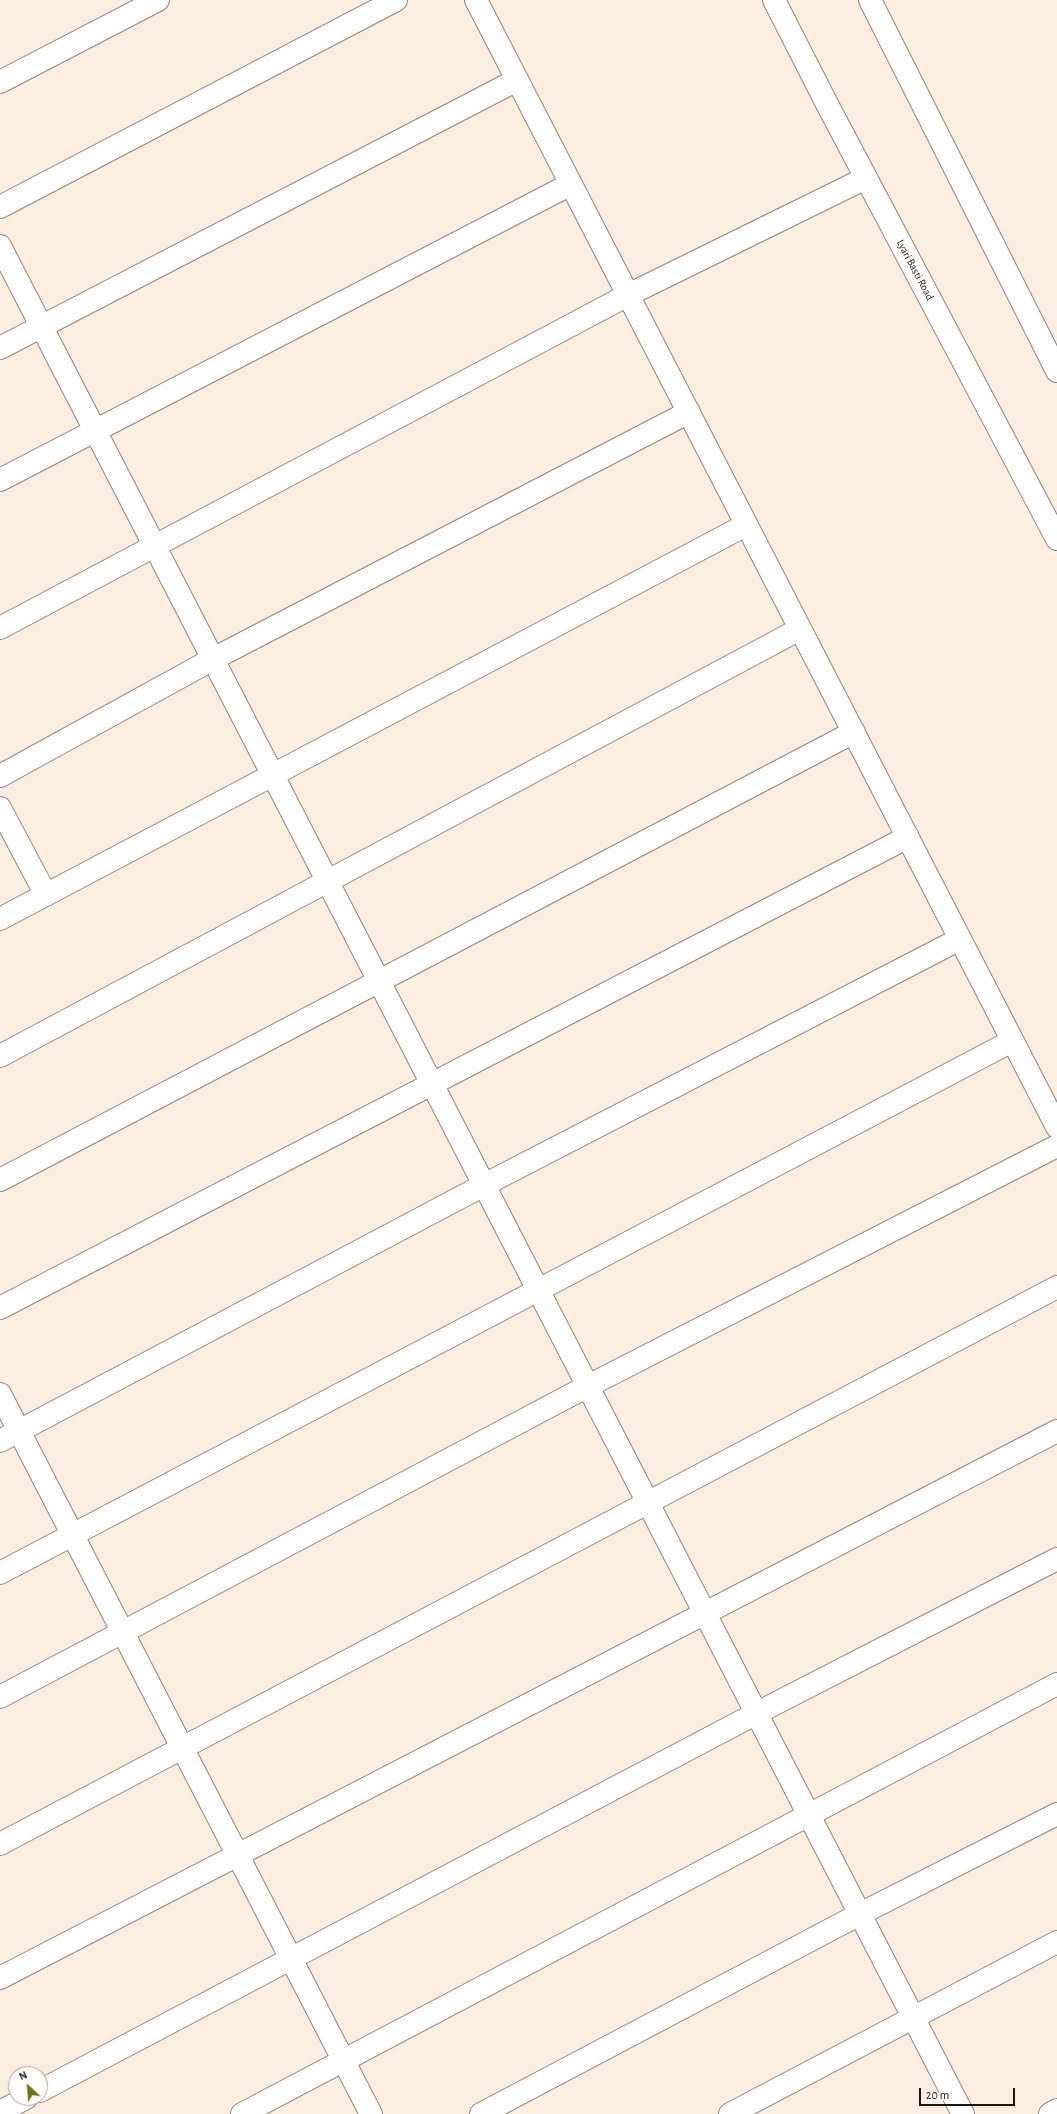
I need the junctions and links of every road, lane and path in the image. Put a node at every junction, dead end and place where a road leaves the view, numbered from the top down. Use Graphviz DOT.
graph roads {
  1 [pos="158,0"];
  2 [pos="396,0"];
  3 [pos="476,0"];
  4 [pos="774,0"];
  5 [pos="870,0"];
  6 [pos="517,80"];
  7 [pos="0,82"];
  8 [pos="866,178"];
  9 [pos="571,184"];
  10 [pos="0,207"];
  11 [pos="0,246"];
  12 [pos="628,295"];
  13 [pos="41,326"];
  14 [pos="1051,344"];
  15 [pos="0,348"];
  16 [pos="1057,371"];
  17 [pos="689,412"];
  18 [pos="95,431"];
  19 [pos="0,480"];
  20 [pos="746,525"];
  21 [pos="1057,539"];
  22 [pos="155,547"];
  23 [pos="0,628"];
  24 [pos="800,629"];
  25 [pos="213,659"];
  26 [pos="854,732"];
  27 [pos="273,775"];
  28 [pos="0,776"];
  29 [pos="0,808"];
  30 [pos="908,837"];
  31 [pos="328,882"];
  32 [pos="46,895"];
  33 [pos="0,919"];
  34 [pos="960,939"];
  35 [pos="379,981"];
  36 [pos="1012,1041"];
  37 [pos="0,1056"];
  38 [pos="432,1084"];
  39 [pos="1057,1127"];
  40 [pos="1057,1146"];
  41 [pos="0,1180"];
  42 [pos="484,1185"];
  43 [pos="1057,1287"];
  44 [pos="538,1290"];
  45 [pos="0,1308"];
  46 [pos="588,1386"];
  47 [pos="0,1394"];
  48 [pos="19,1430"];
  49 [pos="1057,1431"];
  50 [pos="0,1440"];
  51 [pos="649,1504"];
  52 [pos="73,1535"];
  53 [pos="1057,1559"];
  54 [pos="0,1574"];
  55 [pos="705,1613"];
  56 [pos="123,1632"];
  57 [pos="1057,1684"];
  58 [pos="0,1697"];
  59 [pos="757,1713"];
  60 [pos="183,1748"];
  61 [pos="809,1814"];
  62 [pos="1057,1814"];
  63 [pos="0,1844"];
  64 [pos="238,1855"];
  65 [pos="860,1914"];
  66 [pos="1057,1942"];
  67 [pos="290,1958"];
  68 [pos="0,1978"];
  69 [pos="913,2017"];
  70 [pos="343,2061"];
  71 [pos="48,2087"];
  72 [pos="11,2106"];
  73 [pos="1057,2110"];
  74 [pos="0,2112"];
  75 [pos="242,2114"];
  76 [pos="370,2114"];
  77 [pos="481,2114"];
  78 [pos="730,2114"];
  79 [pos="963,2114"];
  80 [pos="1050,2114"];
  1 -- 7 [label="street"];
  2 -- 10 [label="street"];
  3 -- 6 [label="street"];
  4 -- 8 [label="street, Lyari Basti Road"];
  5 -- 14 [label="street"];
  6 -- 9 [label="street"];
  6 -- 13 [label="street"];
  8 -- 12 [label="street"];
  8 -- 21 [label="street, Lyari Basti Road"];
  9 -- 12 [label="street"];
  9 -- 18 [label="street"];
  11 -- 13 [label="street"];
  12 -- 17 [label="street"];
  12 -- 22 [label="street"];
  13 -- 15 [label="street"];
  13 -- 18 [label="street"];
  14 -- 16 [label="street"];
  17 -- 20 [label="street"];
  17 -- 25 [label="street"];
  18 -- 19 [label="street"];
  18 -- 22 [label="street"];
  20 -- 24 [label="street"];
  20 -- 27 [label="street"];
  22 -- 23 [label="street"];
  22 -- 25 [label="street"];
  24 -- 26 [label="street"];
  24 -- 31 [label="street"];
  25 -- 27 [label="street"];
  25 -- 28 [label="street"];
  26 -- 30 [label="street"];
  26 -- 35 [label="street"];
  27 -- 31 [label="street"];
  27 -- 32 [label="street"];
  29 -- 32 [label="street"];
  30 -- 34 [label="street"];
  30 -- 38 [label="street"];
  31 -- 35 [label="street"];
  31 -- 37 [label="street"];
  32 -- 33 [label="street"];
  34 -- 36 [label="street"];
  34 -- 42 [label="street"];
  35 -- 38 [label="street"];
  35 -- 41 [label="street"];
  36 -- 39 [label="street"];
  36 -- 44 [label="street"];
  38 -- 42 [label="street"];
  38 -- 45 [label="street"];
  40 -- 46 [label="street"];
  42 -- 44 [label="street"];
  42 -- 48 [label="street"];
  43 -- 51 [label="street"];
  44 -- 46 [label="street"];
  44 -- 52 [label="street"];
  46 -- 51 [label="street"];
  46 -- 56 [label="street"];
  47 -- 48 [label="street"];
  48 -- 50 [label="street"];
  48 -- 52 [label="street"];
  49 -- 55 [label="street"];
  51 -- 55 [label="street"];
  51 -- 60 [label="street"];
  52 -- 54 [label="street"];
  52 -- 56 [label="street"];
  53 -- 59 [label="street"];
  55 -- 59 [label="street"];
  55 -- 64 [label="street"];
  56 -- 58 [label="street"];
  56 -- 60 [label="street"];
  57 -- 61 [label="street"];
  59 -- 61 [label="street"];
  59 -- 67 [label="street"];
  60 -- 63 [label="street"];
  60 -- 64 [label="street"];
  61 -- 65 [label="street"];
  61 -- 70 [label="street"];
  62 -- 65 [label="street"];
  64 -- 67 [label="street"];
  64 -- 68 [label="street"];
  65 -- 69 [label="street"];
  65 -- 77 [label="street"];
  66 -- 69 [label="street"];
  67 -- 70 [label="street"];
  67 -- 71 [label="street"];
  69 -- 78 [label="street"];
  69 -- 79 [label="street"];
  70 -- 75 [label="street"];
  70 -- 76 [label="street"];
  72 -- 74 [label="street"];
  73 -- 80 [label="street"];
}
